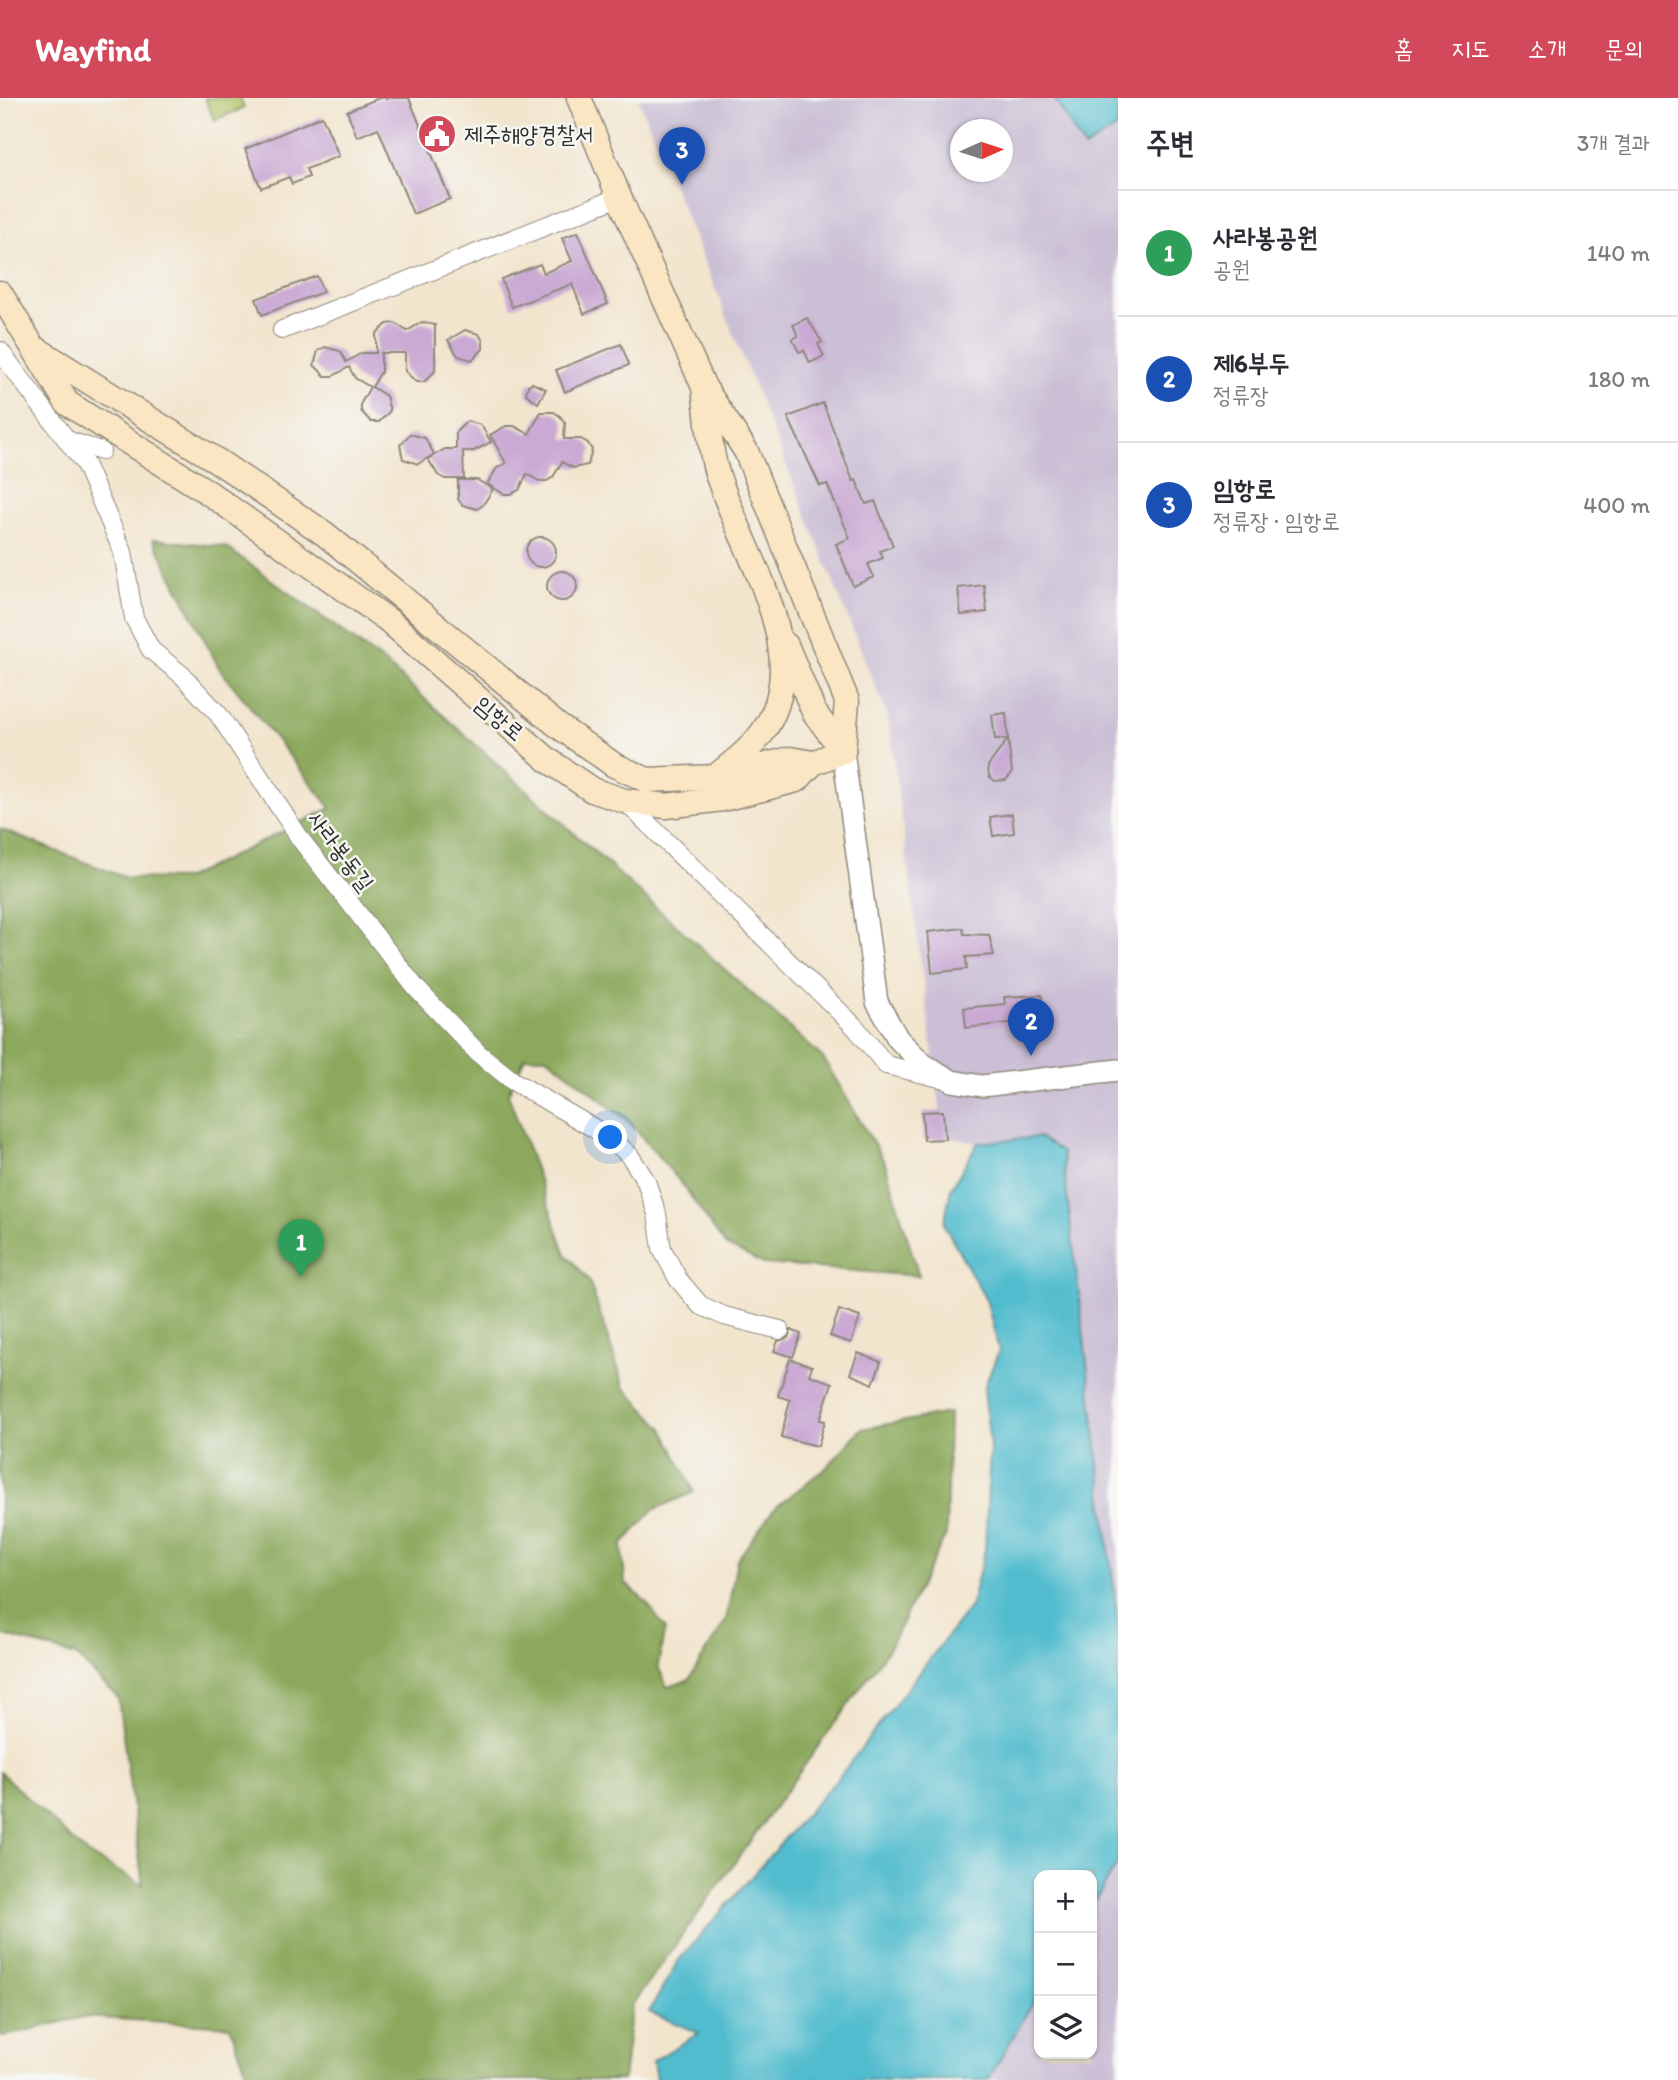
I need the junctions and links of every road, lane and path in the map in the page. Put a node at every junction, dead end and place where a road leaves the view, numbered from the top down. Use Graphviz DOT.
graph roads {
  1 [pos="579,98"];
  2 [pos="619,197"];
  3 [pos="0,293"];
  4 [pos="282,330"];
  5 [pos="33,347"];
  6 [pos="0,351"];
  7 [pos="704,387"];
  8 [pos="69,441"];
  9 [pos="101,451"];
  10 [pos="779,628"];
  11 [pos="843,751"];
  12 [pos="813,764"];
  13 [pos="715,777"];
  14 [pos="625,801"];
  15 [pos="1118,1070"];
  16 [pos="952,1081"];
  17 [pos="780,1330"];
  1 -- 2 [label="main road"];
  2 -- 4 [label="street"];
  2 -- 7 [label="main road"];
  3 -- 5 [label="main road, 임항로"];
  5 -- 13 [label="main road, 임항로"];
  5 -- 14 [label="main road, 임항로"];
  6 -- 8 [label="street, 사라봉동길"];
  7 -- 10 [label="main road"];
  7 -- 11 [label="main road"];
  8 -- 9 [label="street"];
  8 -- 17 [label="street, 사라봉동길"];
  10 -- 11 [label="main road"];
  10 -- 13 [label="main road"];
  11 -- 12 [label="main road, 임항로"];
  11 -- 16 [label="street"];
  12 -- 13 [label="main road, 임항로"];
  12 -- 14 [label="main road, 임항로"];
  14 -- 16 [label="street"];
  15 -- 16 [label="street"];
}
